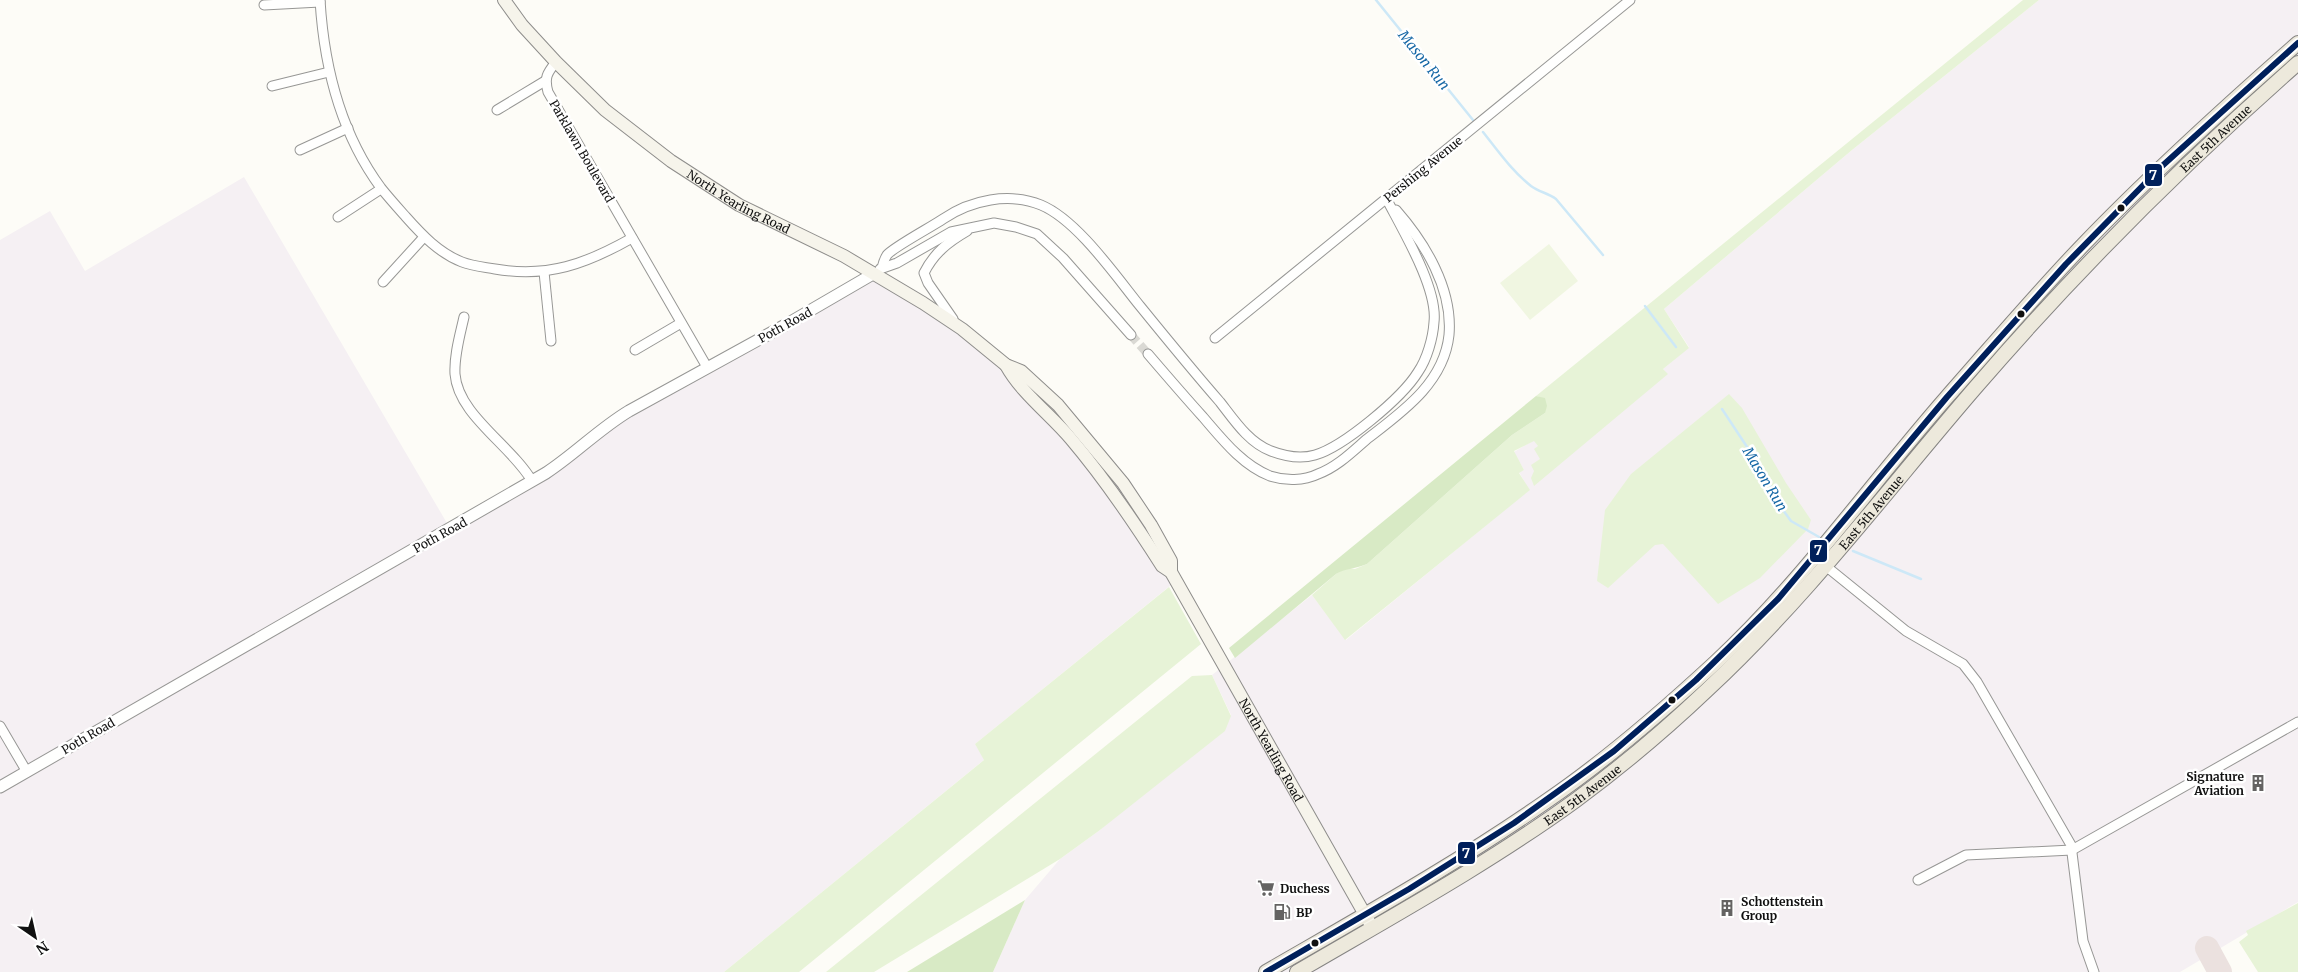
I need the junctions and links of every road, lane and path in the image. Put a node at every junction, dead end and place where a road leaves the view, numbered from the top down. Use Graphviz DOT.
graph roads {
  1 [pos="504,0"];
  2 [pos="1630,0"];
  3 [pos="320,1"];
  4 [pos="264,5"];
  5 [pos="2298,43"];
  6 [pos="556,62"];
  7 [pos="2298,63"];
  8 [pos="329,72"];
  9 [pos="545,81"];
  10 [pos="272,86"];
  11 [pos="497,110"];
  12 [pos="348,128"];
  13 [pos="300,150"];
  14 [pos="381,189"];
  15 [pos="1386,198"];
  16 [pos="338,218"];
  17 [pos="972,228"];
  18 [pos="424,237"];
  19 [pos="632,238"];
  20 [pos="878,271"];
  21 [pos="544,272"];
  22 [pos="383,282"];
  23 [pos="464,317"];
  24 [pos="681,323"];
  25 [pos="962,329"];
  26 [pos="1131,335"];
  27 [pos="1215,338"];
  28 [pos="551,341"];
  29 [pos="635,350"];
  30 [pos="1148,354"];
  31 [pos="707,367"];
  32 [pos="532,481"];
  33 [pos="1814,557"];
  34 [pos="1825,566"];
  35 [pos="2298,722"];
  36 [pos="0,726"];
  37 [pos="27,772"];
  38 [pos="0,787"];
  39 [pos="2072,850"];
  40 [pos="1918,880"];
  41 [pos="1364,914"];
  42 [pos="1372,928"];
  43 [pos="1266,972"];
  44 [pos="1297,972"];
  45 [pos="2094,972"];
  1 -- 6 [label="main road, North Yearling Road"];
  2 -- 15 [label="street, Pershing Avenue"];
  3 -- 4 [label="street"];
  3 -- 8 [label="street"];
  5 -- 33 [label="main road, East 5th Avenue"];
  6 -- 9 [label="street"];
  6 -- 20 [label="main road, North Yearling Road"];
  7 -- 34 [label="main road, East 5th Avenue"];
  8 -- 10 [label="street"];
  8 -- 12 [label="street"];
  9 -- 11 [label="street"];
  9 -- 19 [label="street, Parklawn Boulevard"];
  12 -- 13 [label="street"];
  12 -- 14 [label="street"];
  14 -- 16 [label="street"];
  14 -- 18 [label="street"];
  15 -- 20 [label="street"];
  15 -- 27 [label="street, Pershing Avenue"];
  15 -- 30 [label="street"];
  17 -- 20 [label="street"];
  17 -- 25 [label="street"];
  17 -- 26 [label="street"];
  18 -- 21 [label="street"];
  18 -- 22 [label="street"];
  19 -- 21 [label="street"];
  19 -- 24 [label="street, Parklawn Boulevard"];
  20 -- 25 [label="main road, North Yearling Road"];
  20 -- 31 [label="street, Poth Road"];
  21 -- 28 [label="street"];
  23 -- 32 [label="street"];
  24 -- 29 [label="street"];
  24 -- 31 [label="street, Parklawn Boulevard"];
  25 -- 41 [label="main road, North Yearling Road"];
  31 -- 32 [label="street, Poth Road"];
  32 -- 37 [label="street, Poth Road"];
  33 -- 34 [label="street"];
  33 -- 41 [label="main road, East 5th Avenue"];
  34 -- 39 [label="street"];
  34 -- 42 [label="main road, East 5th Avenue"];
  35 -- 39 [label="street"];
  36 -- 37 [label="street"];
  37 -- 38 [label="street, Poth Road"];
  39 -- 40 [label="street"];
  39 -- 45 [label="street"];
  41 -- 42 [label="main road, North Yearling Road"];
  41 -- 43 [label="main road, East 5th Avenue"];
  42 -- 44 [label="main road, East 5th Avenue"];
}
